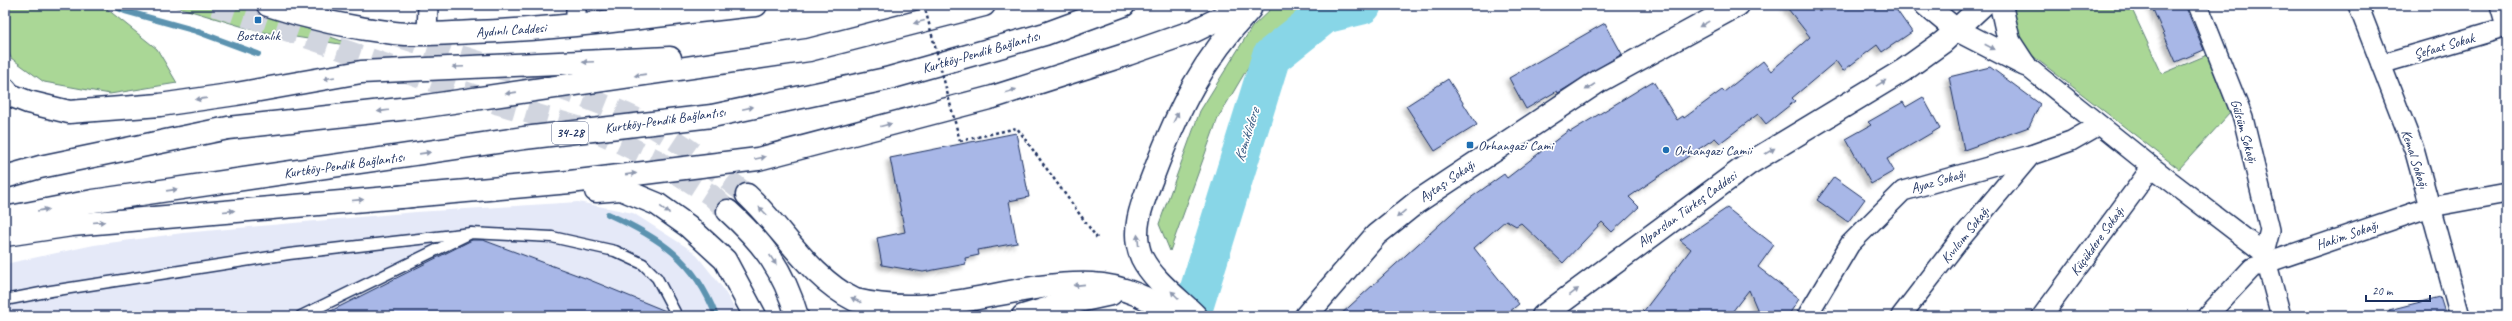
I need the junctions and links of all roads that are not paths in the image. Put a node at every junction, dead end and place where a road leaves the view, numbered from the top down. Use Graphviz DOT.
graph roads {
  1 [pos="268,5"];
  2 [pos="428,5"];
  3 [pos="625,5"];
  4 [pos="984,5"];
  5 [pos="1124,5"];
  6 [pos="1247,5"];
  7 [pos="1254,5"];
  8 [pos="1738,5"];
  9 [pos="1926,5"];
  10 [pos="1983,5"];
  11 [pos="2001,5"];
  12 [pos="2198,5"];
  13 [pos="2358,5"];
  14 [pos="2500,5"];
  15 [pos="742,6"];
  16 [pos="310,12"];
  17 [pos="576,15"];
  18 [pos="2507,28"];
  19 [pos="1956,29"];
  20 [pos="427,34"];
  21 [pos="809,50"];
  22 [pos="2381,64"];
  23 [pos="2025,65"];
  24 [pos="5,89"];
  25 [pos="2099,126"];
  26 [pos="2031,155"];
  27 [pos="2152,167"];
  28 [pos="5,177"];
  29 [pos="2507,193"];
  30 [pos="747,195"];
  31 [pos="398,197"];
  32 [pos="2430,207"];
  33 [pos="728,211"];
  34 [pos="5,218"];
  35 [pos="471,233"];
  36 [pos="5,235"];
  37 [pos="2266,257"];
  38 [pos="1144,296"];
  39 [pos="5,300"];
  40 [pos="301,316"];
  41 [pos="677,316"];
  42 [pos="754,316"];
  43 [pos="797,316"];
  44 [pos="1023,316"];
  45 [pos="1179,316"];
  46 [pos="1196,316"];
  47 [pos="1306,316"];
  48 [pos="1543,316"];
  49 [pos="1807,316"];
  50 [pos="1901,316"];
  51 [pos="2042,316"];
  52 [pos="2207,316"];
  53 [pos="2281,316"];
  54 [pos="2460,316"];
  1 -- 16 [label="main road, Aydınlı Caddesi"];
  2 -- 20 [label="street"];
  3 -- 17 [label="main road"];
  4 -- 21 [label="main road, one-way"];
  34 -- 5 [label="main road, Kurtköy-Pendik Bağlantısı / 34-28, one-way"];
  31 -- 6 [label="main road, one-way"];
  46 -- 7 [label="main road, one-way"];
  8 -- 47 [label="main road, Aytaşı Sokağı, one-way"];
  9 -- 19 [label="main road"];
  10 -- 19 [label="main road, Alparslan Türkeş Caddesi"];
  11 -- 23 [label="main road"];
  12 -- 37 [label="street, Gülsüm Sokağı"];
  13 -- 22 [label="street, Kemal Sokağı"];
  14 -- 18 [label="street"];
  15 -- 17 [label="main road, Aydınlı Caddesi"];
  16 -- 20 [label="main road, Aydınlı Caddesi"];
  17 -- 20 [label="main road, Aydınlı Caddesi"];
  18 -- 22 [label="street, Şefaat Sokak"];
  19 -- 23 [label="main road, one-way"];
  48 -- 19 [label="main road, Alparslan Türkeş Caddesi, one-way"];
  21 -- 24 [label="main road, one-way"];
  21 -- 28 [label="main road, one-way"];
  22 -- 32 [label="street, Kemal Sokağı"];
  23 -- 25 [label="street"];
  25 -- 26 [label="street, Ayaz Sokağı"];
  25 -- 27 [label="street"];
  26 -- 49 [label="street, Ayaz Sokağı"];
  26 -- 50 [label="street, Kıvılcım Sokağı"];
  27 -- 37 [label="street"];
  27 -- 51 [label="street, Küçükdere Sokağı"];
  29 -- 32 [label="street, Hakim Sokağı"];
  38 -- 30 [label="main road, one-way"];
  36 -- 31 [label="main road, one-way"];
  31 -- 42 [label="main road, one-way"];
  32 -- 37 [label="street, Hakim Sokağı"];
  32 -- 54 [label="street, Kemal Sokağı"];
  33 -- 43 [label="main road, one-way"];
  35 -- 39 [label="lane"];
  35 -- 40 [label="lane"];
  35 -- 41 [label="lane"];
  37 -- 52 [label="street, Hakim Sokağı"];
  37 -- 53 [label="street"];
  38 -- 44 [label="main road"];
  38 -- 45 [label="main road"];
}
